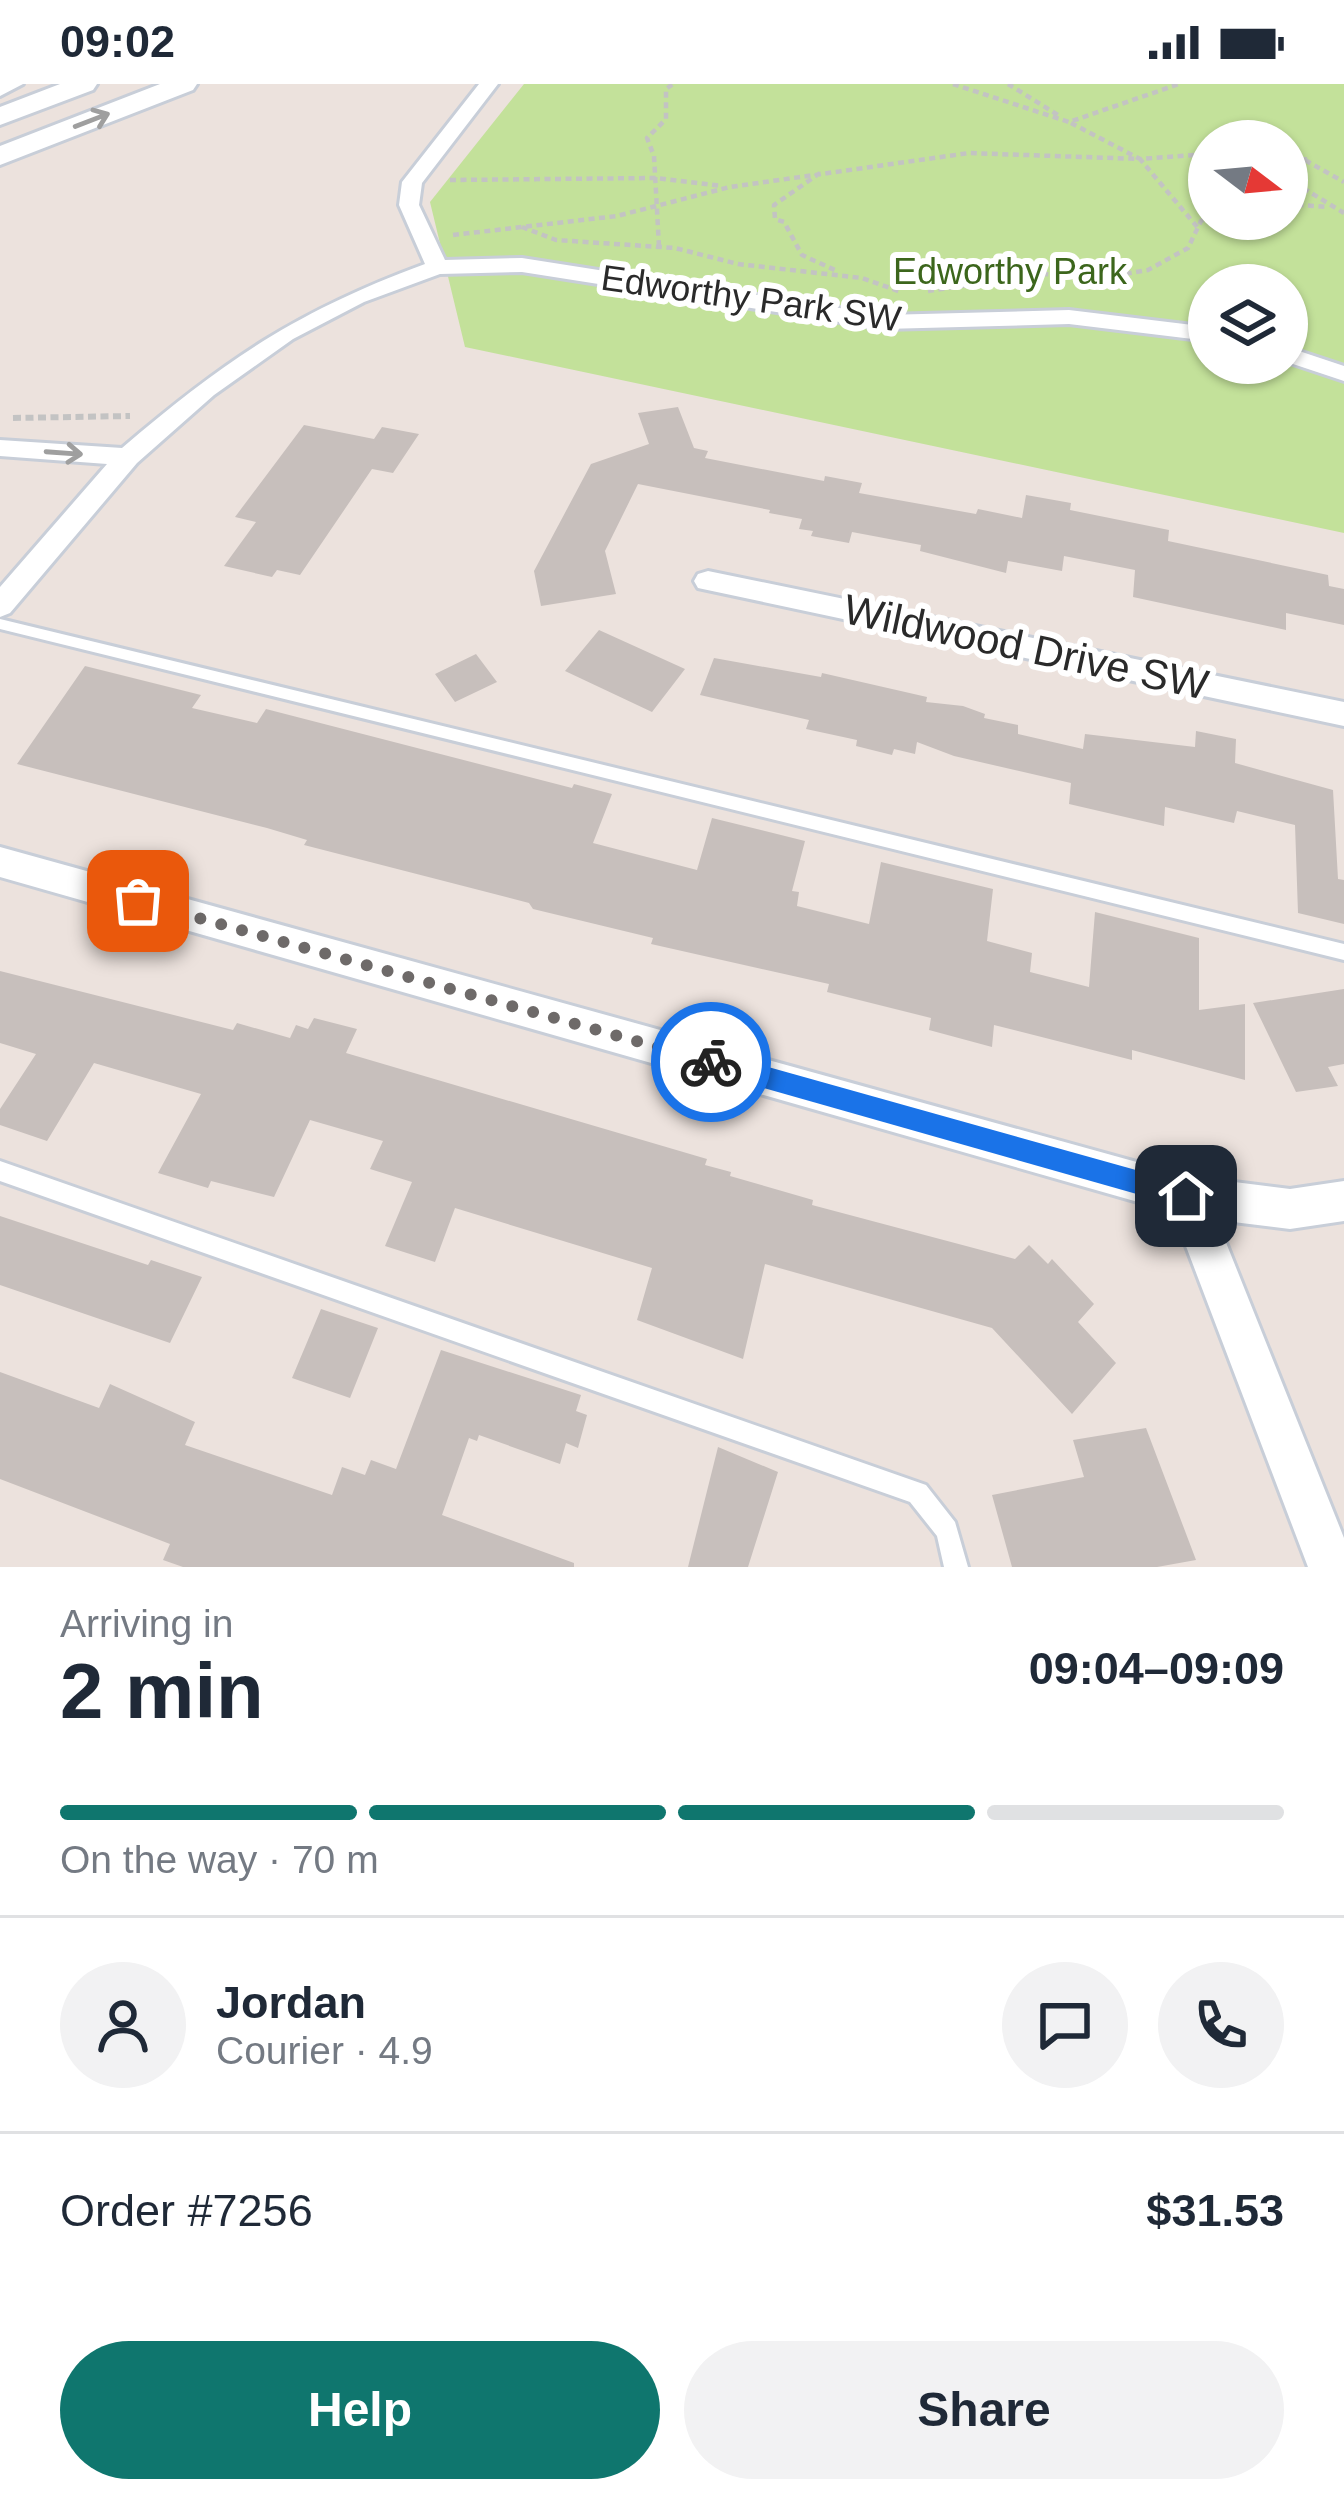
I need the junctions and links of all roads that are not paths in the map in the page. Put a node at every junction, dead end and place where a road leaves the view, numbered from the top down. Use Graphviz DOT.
graph roads {
  1 [pos="14,84"];
  2 [pos="84,84"];
  3 [pos="184,84"];
  4 [pos="489,84"];
  5 [pos="0,89"];
  6 [pos="0,117"];
  7 [pos="0,156"];
  8 [pos="437,267"];
  9 [pos="1188,331"];
  10 [pos="1308,361"];
  11 [pos="1344,374"];
  12 [pos="0,448"];
  13 [pos="137,450"];
  14 [pos="708,581"];
  15 [pos="0,605"];
  16 [pos="0,624"];
  17 [pos="1344,714"];
  18 [pos="0,862"];
  19 [pos="1344,952"];
  20 [pos="0,1172"];
  21 [pos="1186,1196"];
  22 [pos="1344,1201"];
  23 [pos="956,1567"];
  24 [pos="1333,1567"];
  1 -- 5 [label="street"];
  2 -- 6 [label="main road"];
  7 -- 3 [label="main road, one-way"];
  4 -- 8 [label="street"];
  8 -- 9 [label="street, Edworthy Park SW"];
  8 -- 13 [label="street, Edworthy Park SW"];
  10 -- 11 [label="street"];
  12 -- 13 [label="street, one-way"];
  13 -- 15 [label="street, Edworthy Park SW"];
  14 -- 17 [label="street, Wildwood Drive SW"];
  16 -- 19 [label="lane"];
  18 -- 21 [label="street"];
  20 -- 23 [label="lane"];
  21 -- 22 [label="street"];
  21 -- 24 [label="street"];
}
